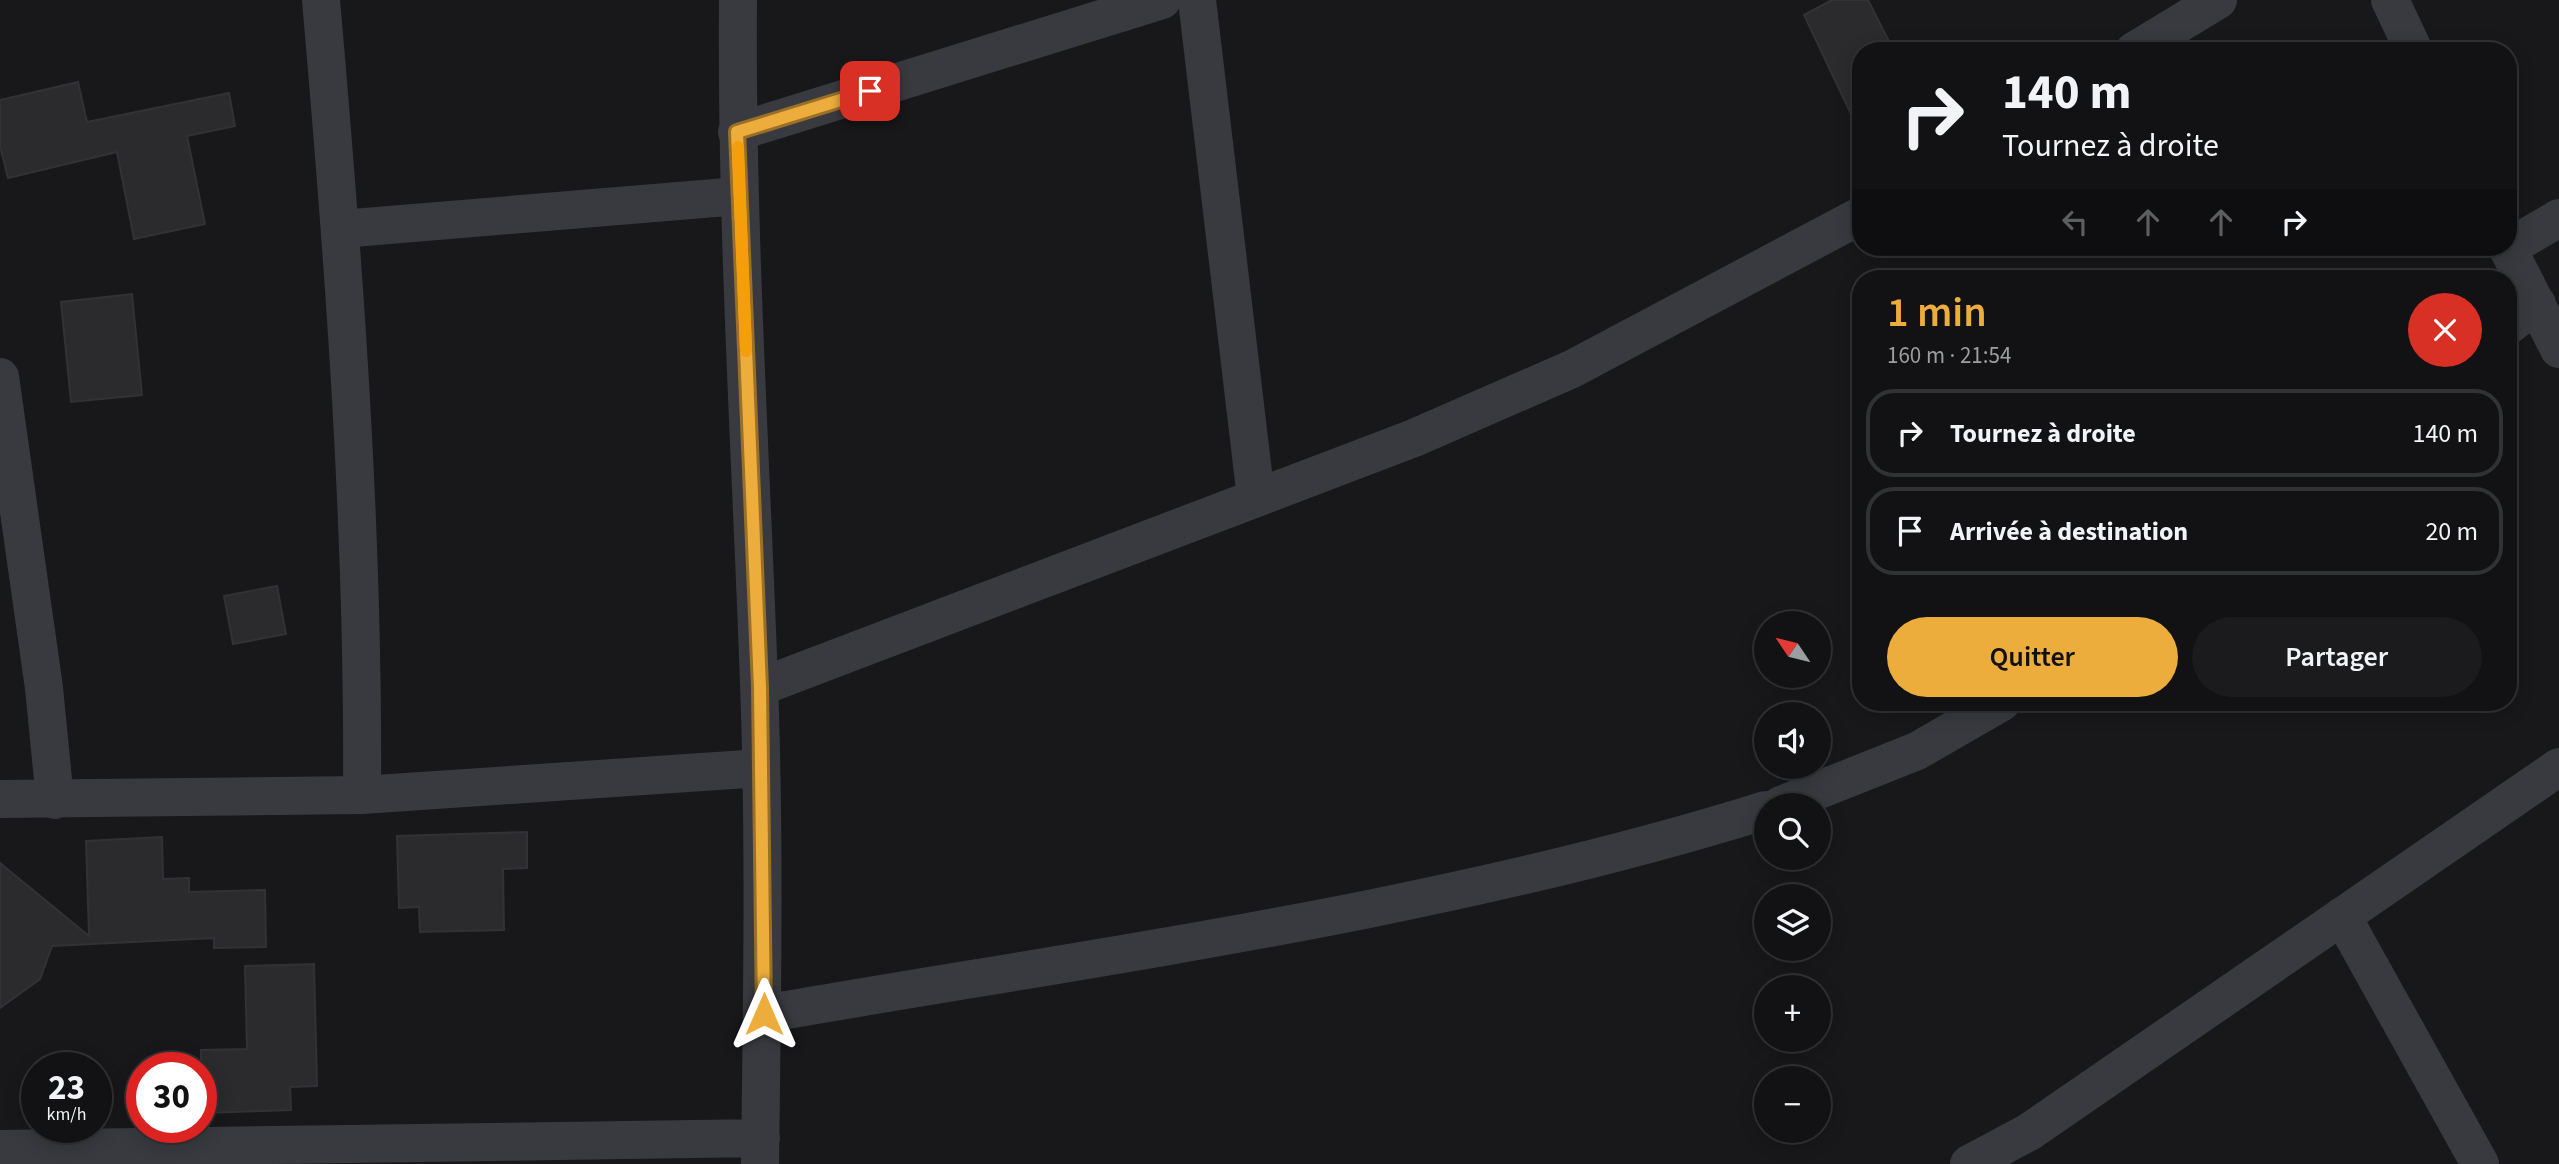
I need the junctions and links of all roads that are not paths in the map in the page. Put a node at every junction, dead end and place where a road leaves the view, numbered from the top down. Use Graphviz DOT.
graph roads {
  1 [pos="321,0"];
  2 [pos="738,0"];
  3 [pos="1162,0"];
  4 [pos="1197,0"];
  5 [pos="2218,0"];
  6 [pos="2390,0"];
  7 [pos="2149,42"];
  8 [pos="2410,42"];
  9 [pos="737,132"];
  10 [pos="739,196"];
  11 [pos="2559,218"];
  12 [pos="1852,220"];
  13 [pos="341,229"];
  14 [pos="2517,241"];
  15 [pos="2517,292"];
  16 [pos="2522,315"];
  17 [pos="2559,349"];
  18 [pos="0,377"];
  19 [pos="1256,498"];
  20 [pos="760,687"];
  21 [pos="1987,711"];
  22 [pos="2559,767"];
  23 [pos="761,768"];
  24 [pos="1812,793"];
  25 [pos="362,795"];
  26 [pos="0,800"];
  27 [pos="55,800"];
  28 [pos="1754,814"];
  29 [pos="2342,916"];
  30 [pos="764,1014"];
  31 [pos="2034,1148"];
  32 [pos="0,1149"];
  33 [pos="761,1151"];
  34 [pos="1969,1164"];
  35 [pos="2480,1164"];
  1 -- 13 [label="street"];
  2 -- 9 [label="street"];
  3 -- 9 [label="street"];
  4 -- 19 [label="street"];
  5 -- 7 [label="street"];
  6 -- 8 [label="street"];
  9 -- 10 [label="street"];
  10 -- 13 [label="street"];
  10 -- 20 [label="street"];
  11 -- 14 [label="street"];
  12 -- 19 [label="street"];
  13 -- 25 [label="street"];
  15 -- 16 [label="street"];
  16 -- 17 [label="street"];
  18 -- 27 [label="street"];
  19 -- 20 [label="street"];
  20 -- 23 [label="street"];
  21 -- 24 [label="street"];
  22 -- 29 [label="street"];
  23 -- 25 [label="street"];
  23 -- 30 [label="street"];
  25 -- 27 [label="street"];
  26 -- 27 [label="street"];
  28 -- 30 [label="street"];
  29 -- 31 [label="street"];
  29 -- 35 [label="street"];
  30 -- 33 [label="street"];
  31 -- 34 [label="street"];
  32 -- 33 [label="street"];
}
